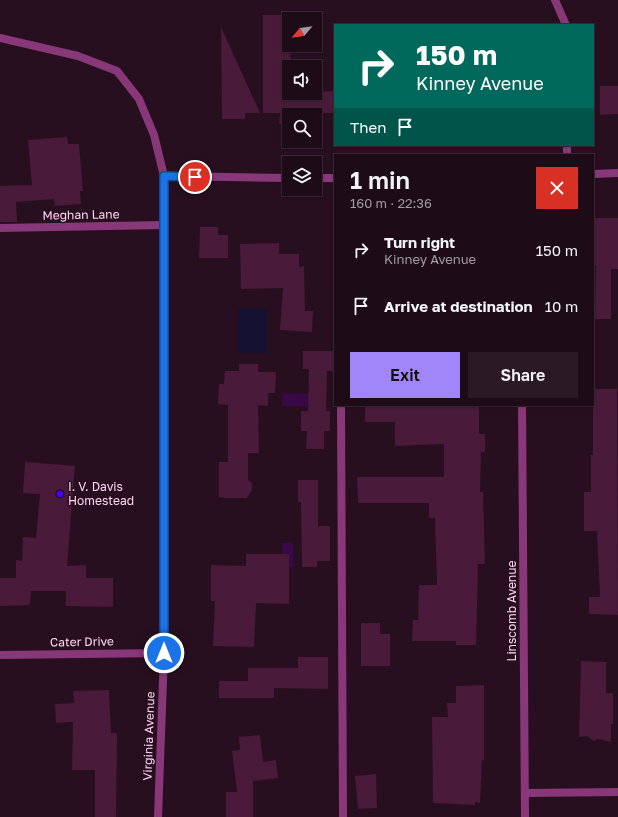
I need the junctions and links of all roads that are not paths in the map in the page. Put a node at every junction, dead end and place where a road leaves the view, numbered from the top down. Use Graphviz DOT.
graph roads {
  1 [pos="555,0"];
  2 [pos="566,24"];
  3 [pos="0,38"];
  4 [pos="618,173"];
  5 [pos="594,174"];
  6 [pos="164,176"];
  7 [pos="282,178"];
  8 [pos="322,178"];
  9 [pos="334,178"];
  10 [pos="163,225"];
  11 [pos="0,228"];
  12 [pos="341,406"];
  13 [pos="522,406"];
  14 [pos="164,653"];
  15 [pos="0,655"];
  16 [pos="618,792"];
  17 [pos="525,793"];
  18 [pos="158,817"];
  19 [pos="343,817"];
  20 [pos="525,817"];
  1 -- 2 [label="street"];
  3 -- 6 [label="street, Virginia Avenue"];
  4 -- 5 [label="street"];
  6 -- 7 [label="street"];
  6 -- 10 [label="street, Virginia Avenue"];
  8 -- 9 [label="street"];
  10 -- 11 [label="street, Meghan Lane"];
  10 -- 14 [label="street, Virginia Avenue"];
  12 -- 19 [label="street"];
  13 -- 17 [label="street, Linscomb Avenue"];
  14 -- 15 [label="street, Cater Drive"];
  14 -- 18 [label="street, Virginia Avenue"];
  16 -- 17 [label="street"];
  17 -- 20 [label="street, Linscomb Avenue"];
}
